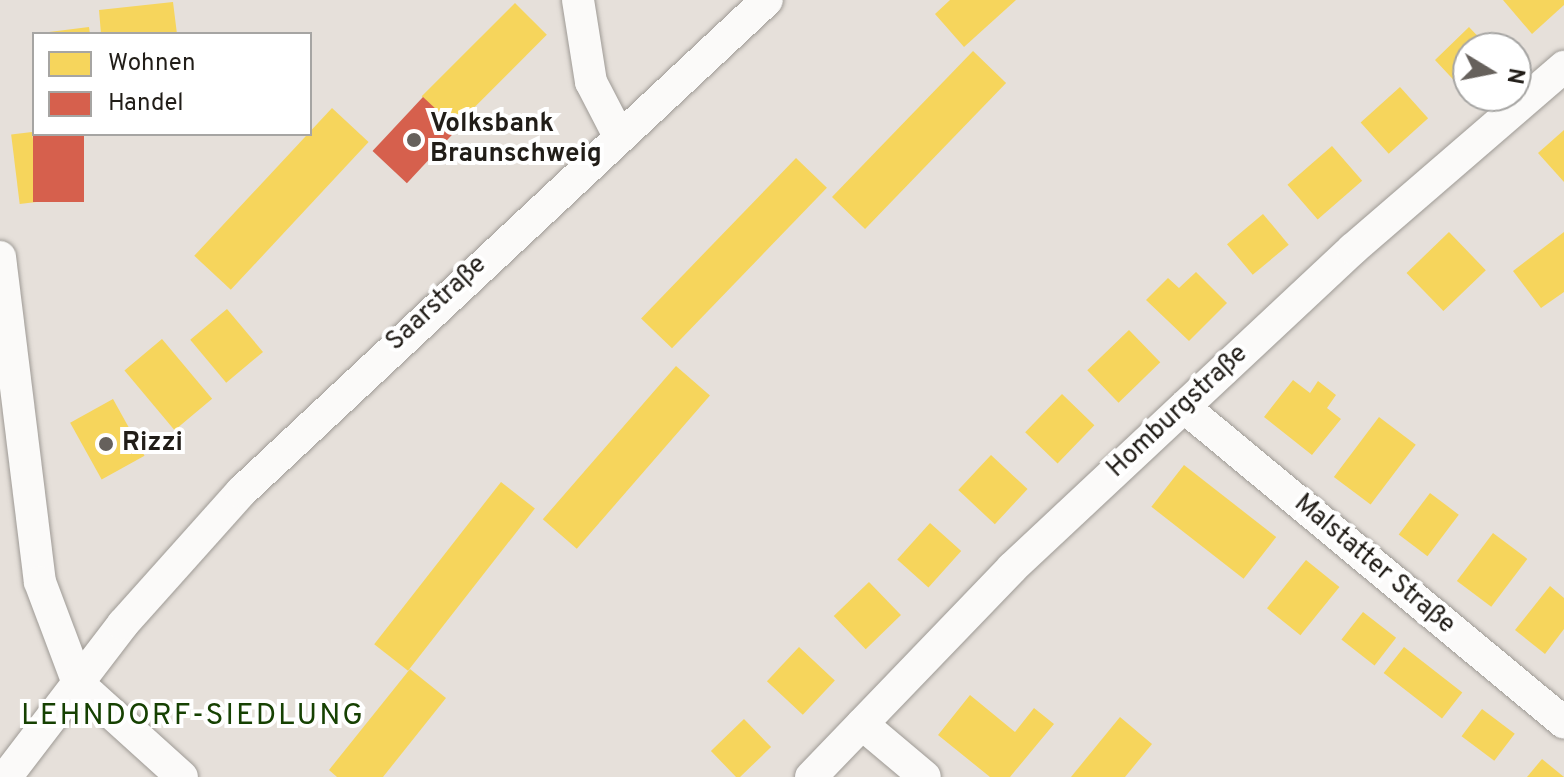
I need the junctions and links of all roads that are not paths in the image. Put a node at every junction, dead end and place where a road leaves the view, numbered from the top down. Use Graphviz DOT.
graph roads {
  1 [pos="578,0"];
  2 [pos="767,0"];
  3 [pos="1564,67"];
  4 [pos="618,134"];
  5 [pos="0,257"];
  6 [pos="1184,407"];
  7 [pos="78,683"];
  8 [pos="1564,723"];
  9 [pos="862,724"];
  10 [pos="6,777"];
  11 [pos="182,777"];
  12 [pos="811,777"];
  13 [pos="925,777"];
  1 -- 4 [label="street"];
  2 -- 4 [label="street, Saarstraße"];
  3 -- 6 [label="street, Homburgstraße"];
  4 -- 7 [label="street, Saarstraße"];
  5 -- 7 [label="street"];
  6 -- 8 [label="street, Malstatter Straße"];
  6 -- 9 [label="street, Homburgstraße"];
  7 -- 10 [label="street, Saarstraße"];
  7 -- 11 [label="street"];
  9 -- 12 [label="street, Homburgstraße"];
  9 -- 13 [label="street"];
}
